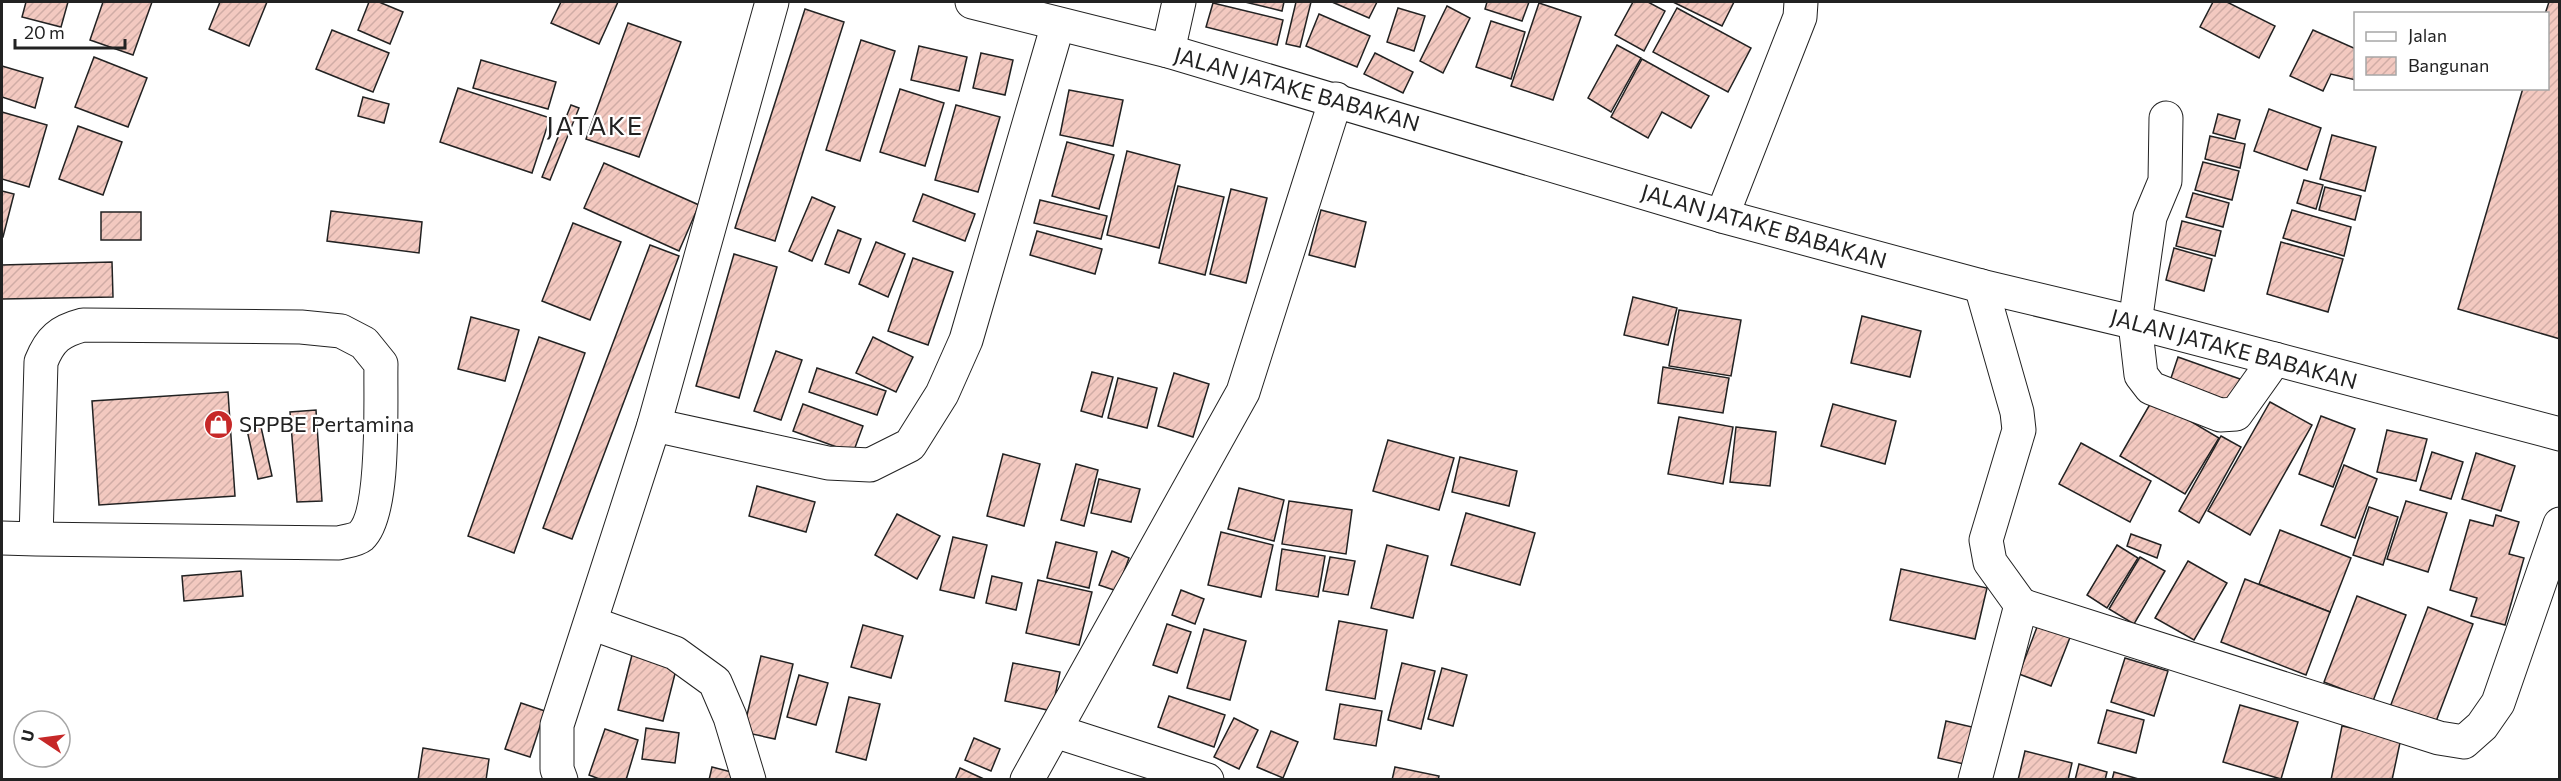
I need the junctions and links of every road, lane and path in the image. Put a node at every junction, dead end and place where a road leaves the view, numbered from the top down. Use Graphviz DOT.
graph roads {
  1 [pos="772,2"];
  2 [pos="972,2"];
  3 [pos="1179,2"];
  4 [pos="1801,2"];
  5 [pos="1058,24"];
  6 [pos="1168,51"];
  7 [pos="1336,99"];
  8 [pos="2166,118"];
  9 [pos="1722,216"];
  10 [pos="1981,286"];
  11 [pos="2135,323"];
  12 [pos="2275,359"];
  13 [pos="654,425"];
  14 [pos="2559,434"];
  15 [pos="2559,524"];
  16 [pos="2,538"];
  17 [pos="36,539"];
  18 [pos="2021,605"];
  19 [pos="591,623"];
  20 [pos="1055,730"];
  21 [pos="561,780"];
  22 [pos="749,780"];
  23 [pos="1028,780"];
  24 [pos="1208,780"];
  25 [pos="1975,780"];
  1 -- 13 [label="street"];
  2 -- 5 [label="street, JALAN JATAKE BABAKAN"];
  3 -- 6 [label="street"];
  4 -- 9 [label="street"];
  5 -- 6 [label="street, JALAN JATAKE BABAKAN"];
  5 -- 13 [label="street"];
  6 -- 7 [label="street, JALAN JATAKE BABAKAN"];
  7 -- 9 [label="street, JALAN JATAKE BABAKAN"];
  7 -- 20 [label="street"];
  8 -- 11 [label="street"];
  9 -- 10 [label="street, JALAN JATAKE BABAKAN"];
  10 -- 11 [label="street, JALAN JATAKE BABAKAN"];
  10 -- 18 [label="street"];
  11 -- 12 [label="street, JALAN JATAKE BABAKAN"];
  11 -- 12 [label="street"];
  12 -- 14 [label="street, JALAN JATAKE BABAKAN"];
  13 -- 19 [label="street"];
  15 -- 18 [label="street"];
  16 -- 17 [label="street"];
  17 -- 17 [label="street"];
  18 -- 25 [label="street"];
  19 -- 21 [label="street"];
  19 -- 22 [label="street"];
  20 -- 23 [label="street"];
  20 -- 24 [label="street"];
}
